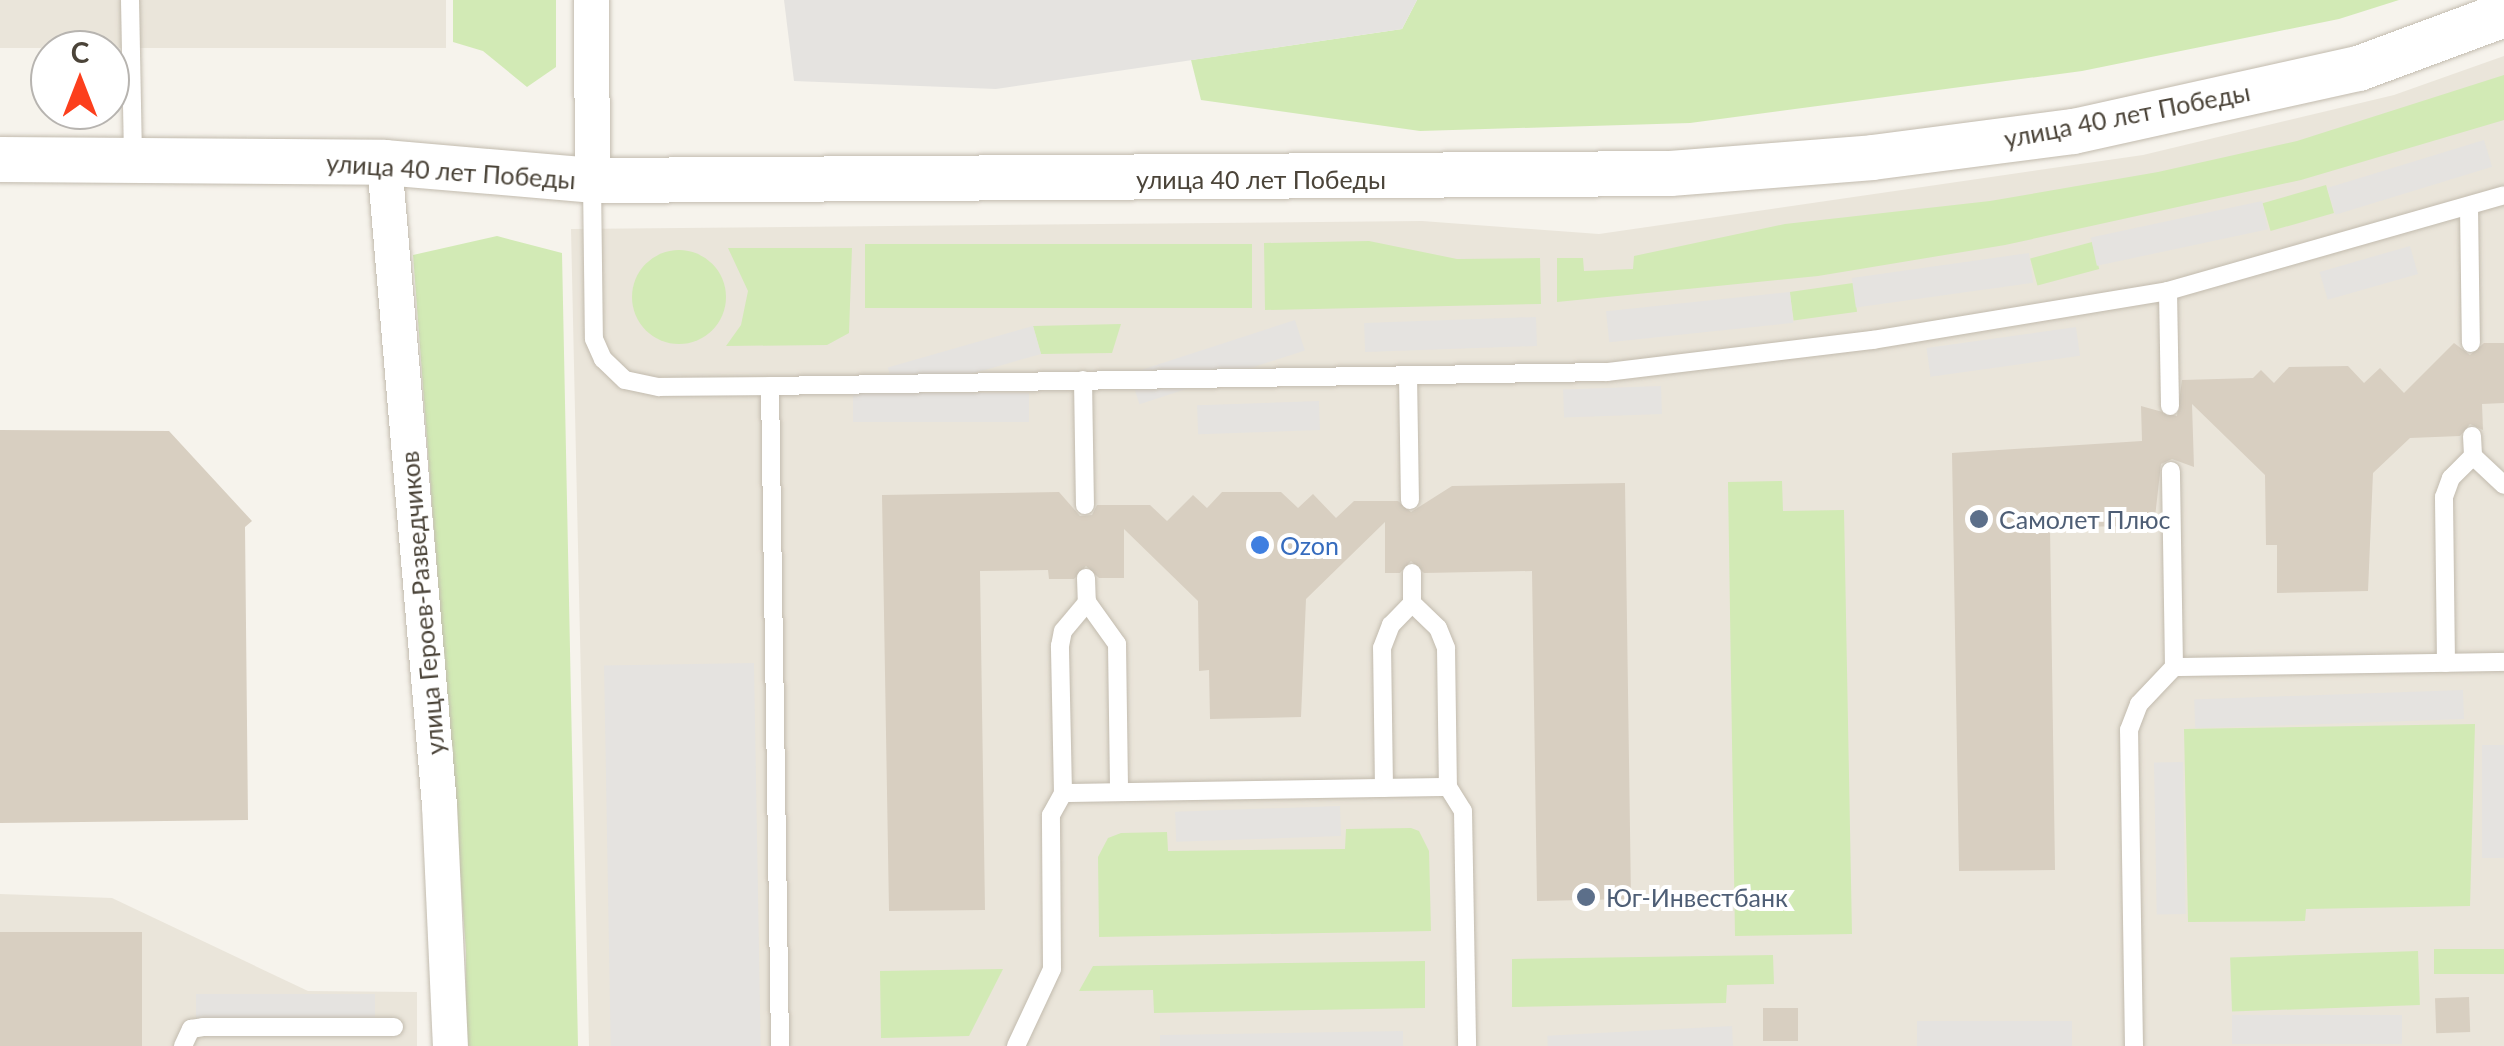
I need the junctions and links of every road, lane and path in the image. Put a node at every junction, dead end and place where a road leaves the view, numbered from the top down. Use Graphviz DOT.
graph roads {
  1 [pos="130,0"];
  2 [pos="592,0"];
  3 [pos="2504,14"];
  4 [pos="0,159"];
  5 [pos="132,160"];
  6 [pos="384,162"];
  7 [pos="592,180"];
  8 [pos="2504,195"];
  9 [pos="2469,207"];
  10 [pos="2168,291"];
  11 [pos="2471,343"];
  12 [pos="1408,375"];
  13 [pos="1083,380"];
  14 [pos="770,386"];
  15 [pos="2170,406"];
  16 [pos="2472,436"];
  17 [pos="2473,456"];
  18 [pos="2171,472"];
  19 [pos="2504,485"];
  20 [pos="1410,500"];
  21 [pos="1085,506"];
  22 [pos="1412,573"];
  23 [pos="1086,578"];
  24 [pos="1086,602"];
  25 [pos="1412,603"];
  26 [pos="2504,662"];
  27 [pos="2446,663"];
  28 [pos="2174,667"];
  29 [pos="1448,787"];
  30 [pos="1384,788"];
  31 [pos="1119,792"];
  32 [pos="1063,793"];
  33 [pos="394,1027"];
  34 [pos="183,1046"];
  35 [pos="450,1046"];
  36 [pos="780,1046"];
  37 [pos="1016,1046"];
  38 [pos="1466,1046"];
  39 [pos="2134,1046"];
  1 -- 5 [label="lane"];
  2 -- 7 [label="street"];
  3 -- 7 [label="street, улица 40 лет Победы"];
  4 -- 5 [label="street, улица 40 лет Победы"];
  5 -- 6 [label="street, улица 40 лет Победы"];
  6 -- 7 [label="street, улица 40 лет Победы"];
  6 -- 35 [label="street, улица Героев-Разведчиков"];
  7 -- 14 [label="lane"];
  8 -- 9 [label="lane"];
  9 -- 10 [label="lane"];
  9 -- 11 [label="lane"];
  10 -- 12 [label="lane"];
  10 -- 15 [label="lane"];
  12 -- 13 [label="lane"];
  12 -- 20 [label="lane"];
  13 -- 14 [label="lane"];
  13 -- 21 [label="lane"];
  14 -- 36 [label="lane"];
  16 -- 17 [label="lane"];
  17 -- 19 [label="lane"];
  17 -- 27 [label="lane"];
  18 -- 28 [label="lane"];
  22 -- 25 [label="lane"];
  23 -- 24 [label="lane"];
  24 -- 31 [label="lane"];
  24 -- 32 [label="lane"];
  25 -- 29 [label="lane"];
  25 -- 30 [label="lane"];
  26 -- 27 [label="lane"];
  27 -- 28 [label="lane"];
  28 -- 39 [label="lane"];
  29 -- 30 [label="lane"];
  29 -- 38 [label="lane"];
  30 -- 31 [label="lane"];
  31 -- 32 [label="lane"];
  32 -- 37 [label="lane"];
  33 -- 34 [label="lane"];
}
